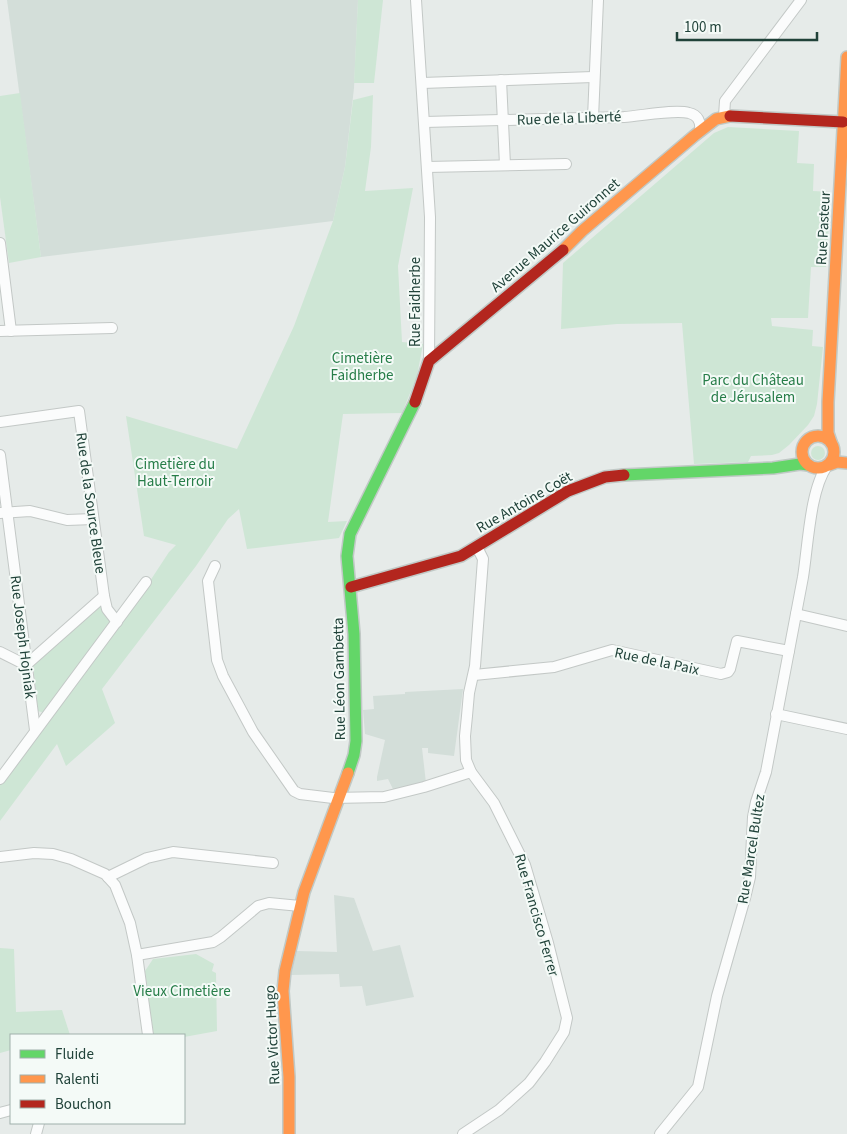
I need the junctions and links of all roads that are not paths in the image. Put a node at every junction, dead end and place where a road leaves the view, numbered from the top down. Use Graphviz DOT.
graph roads {
  1 [pos="416,0"];
  2 [pos="598,0"];
  3 [pos="801,0"];
  4 [pos="847,56"];
  5 [pos="593,77"];
  6 [pos="501,80"];
  7 [pos="422,83"];
  8 [pos="724,116"];
  9 [pos="593,118"];
  10 [pos="502,120"];
  11 [pos="425,122"];
  12 [pos="845,122"];
  13 [pos="700,130"];
  14 [pos="566,164"];
  15 [pos="505,165"];
  16 [pos="427,167"];
  17 [pos="0,243"];
  18 [pos="112,328"];
  19 [pos="0,331"];
  20 [pos="11,331"];
  21 [pos="429,361"];
  22 [pos="828,402"];
  23 [pos="0,422"];
  24 [pos="813,438"];
  25 [pos="832,444"];
  26 [pos="0,455"];
  27 [pos="847,457"];
  28 [pos="847,463"];
  29 [pos="828,465"];
  30 [pos="810,466"];
  31 [pos="816,491"];
  32 [pos="3,513"];
  33 [pos="93,519"];
  34 [pos="477,547"];
  35 [pos="215,566"];
  36 [pos="146,582"];
  37 [pos="351,587"];
  38 [pos="104,596"];
  39 [pos="796,614"];
  40 [pos="117,622"];
  41 [pos="847,626"];
  42 [pos="788,651"];
  43 [pos="0,652"];
  44 [pos="26,665"];
  45 [pos="474,675"];
  46 [pos="776,714"];
  47 [pos="847,729"];
  48 [pos="35,730"];
  49 [pos="471,772"];
  50 [pos="0,779"];
  51 [pos="338,798"];
  52 [pos="0,858"];
  53 [pos="273,863"];
  54 [pos="108,877"];
  55 [pos="300,906"];
  56 [pos="137,955"];
  57 [pos="148,1034"];
  58 [pos="289,1134"];
  59 [pos="463,1134"];
  60 [pos="660,1134"];
  1 -- 7 [label="street, Rue Faidherbe"];
  2 -- 5 [label="street"];
  3 -- 8 [label="street"];
  4 -- 12 [label="street, Rue Pasteur"];
  5 -- 6 [label="street"];
  5 -- 9 [label="street"];
  6 -- 7 [label="street"];
  6 -- 10 [label="street"];
  7 -- 11 [label="street, Rue Faidherbe"];
  8 -- 12 [label="street"];
  8 -- 13 [label="street, Avenue Maurice Guironnet"];
  9 -- 10 [label="street, Rue de la Liberté"];
  9 -- 13 [label="street, Rue de la Liberté"];
  10 -- 11 [label="street, Rue de la Liberté"];
  10 -- 15 [label="street"];
  11 -- 16 [label="street, Rue Faidherbe"];
  12 -- 22 [label="street, Rue Pasteur"];
  13 -- 21 [label="street, Avenue Maurice Guironnet"];
  14 -- 15 [label="street"];
  15 -- 16 [label="street"];
  16 -- 21 [label="street, Rue Faidherbe"];
  17 -- 20 [label="street"];
  18 -- 20 [label="street"];
  19 -- 20 [label="street"];
  21 -- 37 [label="street, Rue Faidherbe"];
  22 -- 24 [label="street, Rue Pasteur"];
  22 -- 25 [label="street, Rue Pasteur"];
  23 -- 33 [label="street, Rue de la Source Bleue"];
  24 -- 25 [label="street"];
  24 -- 30 [label="street"];
  25 -- 27 [label="street"];
  25 -- 29 [label="street"];
  26 -- 32 [label="street, Rue Joseph Hojniak"];
  28 -- 29 [label="street"];
  29 -- 30 [label="street"];
  29 -- 31 [label="street, Rue Marcel Bultez"];
  30 -- 31 [label="street, Rue Marcel Bultez"];
  30 -- 34 [label="street, Rue Antoine Coët"];
  31 -- 39 [label="street, Rue Marcel Bultez"];
  32 -- 33 [label="street"];
  32 -- 44 [label="street, Rue Joseph Hojniak"];
  33 -- 38 [label="street, Rue de la Source Bleue"];
  34 -- 37 [label="street, Rue Antoine Coët"];
  34 -- 45 [label="street, Rue Francisco Ferrer"];
  35 -- 51 [label="street"];
  36 -- 40 [label="street"];
  37 -- 51 [label="street, Rue Léon Gambetta"];
  38 -- 40 [label="street, Rue de la Source Bleue"];
  38 -- 44 [label="street, Rue de la Source Bleue"];
  39 -- 41 [label="street"];
  39 -- 42 [label="street, Rue Marcel Bultez"];
  40 -- 48 [label="street"];
  42 -- 45 [label="street, Rue de la Paix"];
  42 -- 46 [label="street, Rue Marcel Bultez"];
  43 -- 44 [label="street"];
  44 -- 48 [label="street, Rue Joseph Hojniak"];
  45 -- 49 [label="street, Rue Francisco Ferrer"];
  46 -- 47 [label="street"];
  46 -- 60 [label="street, Rue Marcel Bultez"];
  48 -- 50 [label="street"];
  49 -- 51 [label="street"];
  49 -- 59 [label="street, Rue Francisco Ferrer"];
  51 -- 55 [label="street, Rue Léon Gambetta"];
  52 -- 54 [label="street"];
  53 -- 54 [label="street"];
  54 -- 56 [label="street"];
  55 -- 56 [label="street"];
  55 -- 58 [label="street, Rue Victor Hugo"];
  56 -- 57 [label="street"];
}
